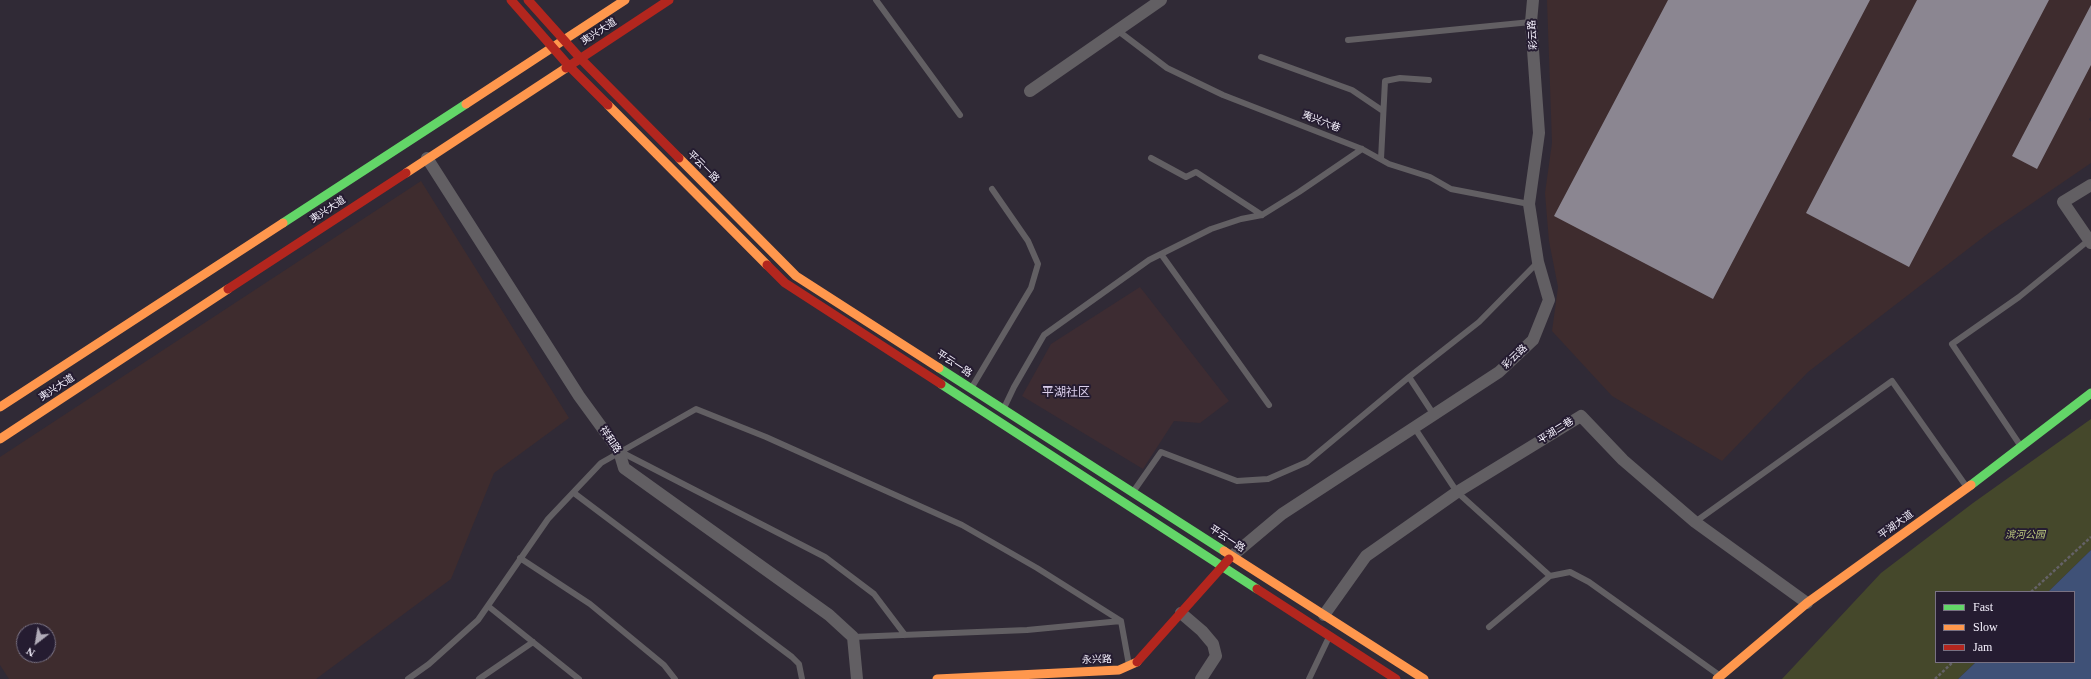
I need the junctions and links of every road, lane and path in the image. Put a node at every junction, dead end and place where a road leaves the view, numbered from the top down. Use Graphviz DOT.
graph roads {
  1 [pos="511,0"];
  2 [pos="528,0"];
  3 [pos="625,0"];
  4 [pos="669,0"];
  5 [pos="876,0"];
  6 [pos="1161,0"];
  7 [pos="1532,0"];
  8 [pos="1531,22"];
  9 [pos="1117,30"];
  10 [pos="563,40"];
  11 [pos="1348,40"];
  12 [pos="553,48"];
  13 [pos="1261,57"];
  14 [pos="580,58"];
  15 [pos="568,65"];
  16 [pos="1429,80"];
  17 [pos="1030,92"];
  18 [pos="1383,111"];
  19 [pos="960,115"];
  20 [pos="1362,149"];
  21 [pos="427,158"];
  22 [pos="1151,158"];
  23 [pos="1381,160"];
  24 [pos="2091,185"];
  25 [pos="992,189"];
  26 [pos="1529,204"];
  27 [pos="1262,215"];
  28 [pos="2090,242"];
  29 [pos="1161,254"];
  30 [pos="1538,262"];
  31 [pos="1409,377"];
  32 [pos="972,389"];
  33 [pos="2091,393"];
  34 [pos="1268,405"];
  35 [pos="0,408"];
  36 [pos="1004,410"];
  37 [pos="1434,415"];
  38 [pos="1414,428"];
  39 [pos="2060,429"];
  40 [pos="0,439"];
  41 [pos="2021,447"];
  42 [pos="619,451"];
  43 [pos="1967,488"];
  44 [pos="574,492"];
  45 [pos="1133,492"];
  46 [pos="1457,492"];
  47 [pos="1695,522"];
  48 [pos="2091,537"];
  49 [pos="1902,546"];
  50 [pos="1232,556"];
  51 [pos="520,558"];
  52 [pos="1222,566"];
  53 [pos="1550,576"];
  54 [pos="2031,591"];
  55 [pos="1807,603"];
  56 [pos="488,606"];
  57 [pos="1181,613"];
  58 [pos="1324,615"];
  59 [pos="1121,621"];
  60 [pos="1490,627"];
  61 [pos="905,635"];
  62 [pos="1329,636"];
  63 [pos="853,637"];
  64 [pos="533,642"];
  65 [pos="1952,663"];
  66 [pos="1129,666"];
  67 [pos="1719,678"];
  68 [pos="408,679"];
  69 [pos="479,679"];
  70 [pos="579,679"];
  71 [pos="675,679"];
  72 [pos="802,679"];
  73 [pos="857,679"];
  74 [pos="937,679"];
  75 [pos="1201,679"];
  76 [pos="1309,679"];
  77 [pos="1396,679"];
  78 [pos="1424,679"];
  79 [pos="1934,679"];
  1 -- 12 [label="main road"];
  2 -- 10 [label="main road, 平云一路"];
  3 -- 10 [label="main road, 夷兴大道"];
  4 -- 14 [label="main road, 夷兴大道"];
  5 -- 19 [label="lane"];
  6 -- 9 [label="street"];
  7 -- 8 [label="street, 彩云路"];
  8 -- 11 [label="lane"];
  8 -- 26 [label="street, 彩云路"];
  9 -- 17 [label="street"];
  9 -- 20 [label="lane, 夷兴六巷"];
  10 -- 12 [label="main road, 夷兴大道"];
  10 -- 14 [label="main road, 平云一路"];
  12 -- 15 [label="main road"];
  12 -- 35 [label="main road, 夷兴大道"];
  13 -- 18 [label="lane"];
  14 -- 15 [label="main road, 夷兴大道"];
  14 -- 32 [label="main road, 平云一路"];
  15 -- 21 [label="main road, 夷兴大道"];
  15 -- 52 [label="main road"];
  16 -- 18 [label="lane"];
  18 -- 23 [label="lane"];
  20 -- 23 [label="lane, 夷兴六巷"];
  20 -- 27 [label="lane"];
  21 -- 40 [label="main road, 夷兴大道"];
  21 -- 42 [label="street, 祥和路"];
  22 -- 27 [label="lane"];
  23 -- 26 [label="lane, 夷兴六巷"];
  24 -- 28 [label="street"];
  25 -- 32 [label="lane"];
  26 -- 30 [label="street, 彩云路"];
  27 -- 29 [label="lane"];
  28 -- 41 [label="lane"];
  29 -- 34 [label="lane"];
  29 -- 36 [label="lane"];
  30 -- 31 [label="lane"];
  30 -- 37 [label="street, 彩云路"];
  31 -- 37 [label="lane"];
  31 -- 45 [label="lane"];
  32 -- 36 [label="main road, 平云一路"];
  33 -- 41 [label="main road, 平湖大道"];
  36 -- 45 [label="main road, 平云一路"];
  37 -- 38 [label="street, 彩云路"];
  38 -- 46 [label="lane"];
  38 -- 50 [label="street, 彩云路"];
  39 -- 49 [label="main road, 平湖大道"];
  41 -- 43 [label="main road, 平湖大道"];
  42 -- 44 [label="lane"];
  42 -- 59 [label="lane"];
  42 -- 61 [label="lane"];
  42 -- 63 [label="street, 祥和路"];
  43 -- 47 [label="lane"];
  43 -- 55 [label="main road, 平湖大道"];
  44 -- 51 [label="lane"];
  44 -- 72 [label="lane"];
  45 -- 50 [label="main road, 平云一路"];
  46 -- 47 [label="street, 平湖二巷"];
  46 -- 53 [label="lane"];
  46 -- 58 [label="street, 平湖二巷"];
  47 -- 55 [label="street, 平湖二巷"];
  48 -- 54 [label="path"];
  50 -- 52 [label="main road, 永兴路"];
  50 -- 58 [label="main road, 平云一路"];
  51 -- 56 [label="lane"];
  51 -- 71 [label="lane"];
  52 -- 57 [label="main road, 永兴路"];
  52 -- 62 [label="main road"];
  53 -- 60 [label="lane"];
  53 -- 67 [label="lane"];
  55 -- 67 [label="main road, 平湖大道"];
  56 -- 64 [label="lane"];
  56 -- 68 [label="lane"];
  57 -- 66 [label="main road, 永兴路"];
  57 -- 75 [label="street"];
  58 -- 78 [label="main road, 平云一路"];
  59 -- 61 [label="lane"];
  59 -- 66 [label="lane"];
  61 -- 63 [label="lane"];
  62 -- 76 [label="lane"];
  62 -- 77 [label="main road"];
  63 -- 73 [label="street"];
  64 -- 69 [label="lane"];
  64 -- 70 [label="lane"];
  65 -- 79 [label="path"];
  66 -- 74 [label="main road, 永兴路"];
}
